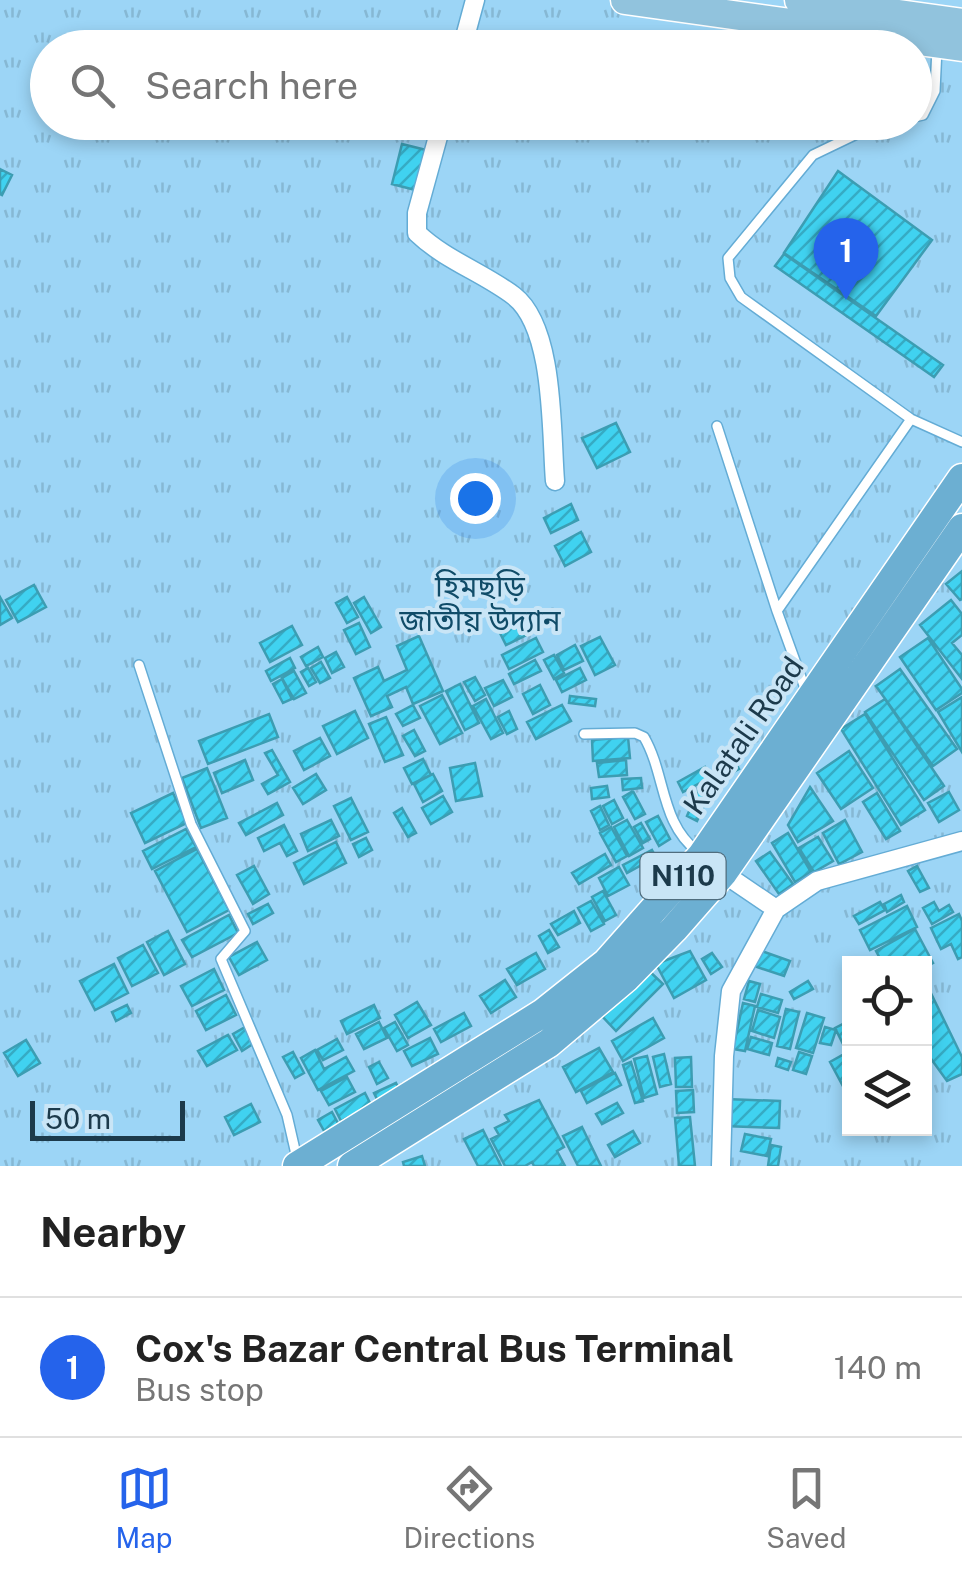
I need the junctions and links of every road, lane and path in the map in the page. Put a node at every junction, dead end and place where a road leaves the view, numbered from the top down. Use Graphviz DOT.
graph roads {
  1 [pos="475,0"];
  2 [pos="625,0"];
  3 [pos="798,0"];
  4 [pos="962,23"];
  5 [pos="467,30"];
  6 [pos="837,30"];
  7 [pos="950,46"];
  8 [pos="932,97"];
  9 [pos="437,140"];
  10 [pos="845,140"];
  11 [pos="911,419"];
  12 [pos="717,426"];
  13 [pos="962,442"];
  14 [pos="962,478"];
  15 [pos="555,481"];
  16 [pos="962,528"];
  17 [pos="777,611"];
  18 [pos="139,665"];
  19 [pos="809,698"];
  20 [pos="821,731"];
  21 [pos="584,734"];
  22 [pos="962,841"];
  23 [pos="712,864"];
  24 [pos="776,909"];
  25 [pos="298,1166"];
  26 [pos="352,1166"];
  27 [pos="721,1166"];
  1 -- 5 [label="street"];
  2 -- 6 [label="main road"];
  3 -- 4 [label="main road"];
  7 -- 8 [label="lane"];
  9 -- 15 [label="street"];
  10 -- 11 [label="lane"];
  11 -- 13 [label="lane"];
  11 -- 17 [label="lane"];
  12 -- 17 [label="lane"];
  14 -- 19 [label="highway, Kalatali Road / N110"];
  16 -- 20 [label="highway, Kalatali Road / N110"];
  17 -- 19 [label="lane"];
  18 -- 25 [label="lane"];
  19 -- 20 [label="lane"];
  19 -- 23 [label="highway, Kalatali Road / N110"];
  20 -- 23 [label="highway, Kalatali Road / N110"];
  21 -- 23 [label="lane"];
  22 -- 24 [label="street"];
  23 -- 24 [label="street"];
  23 -- 25 [label="highway, Kalatali Road / N110"];
  23 -- 26 [label="highway, Kalatali Road / N110"];
  24 -- 27 [label="street"];
}
